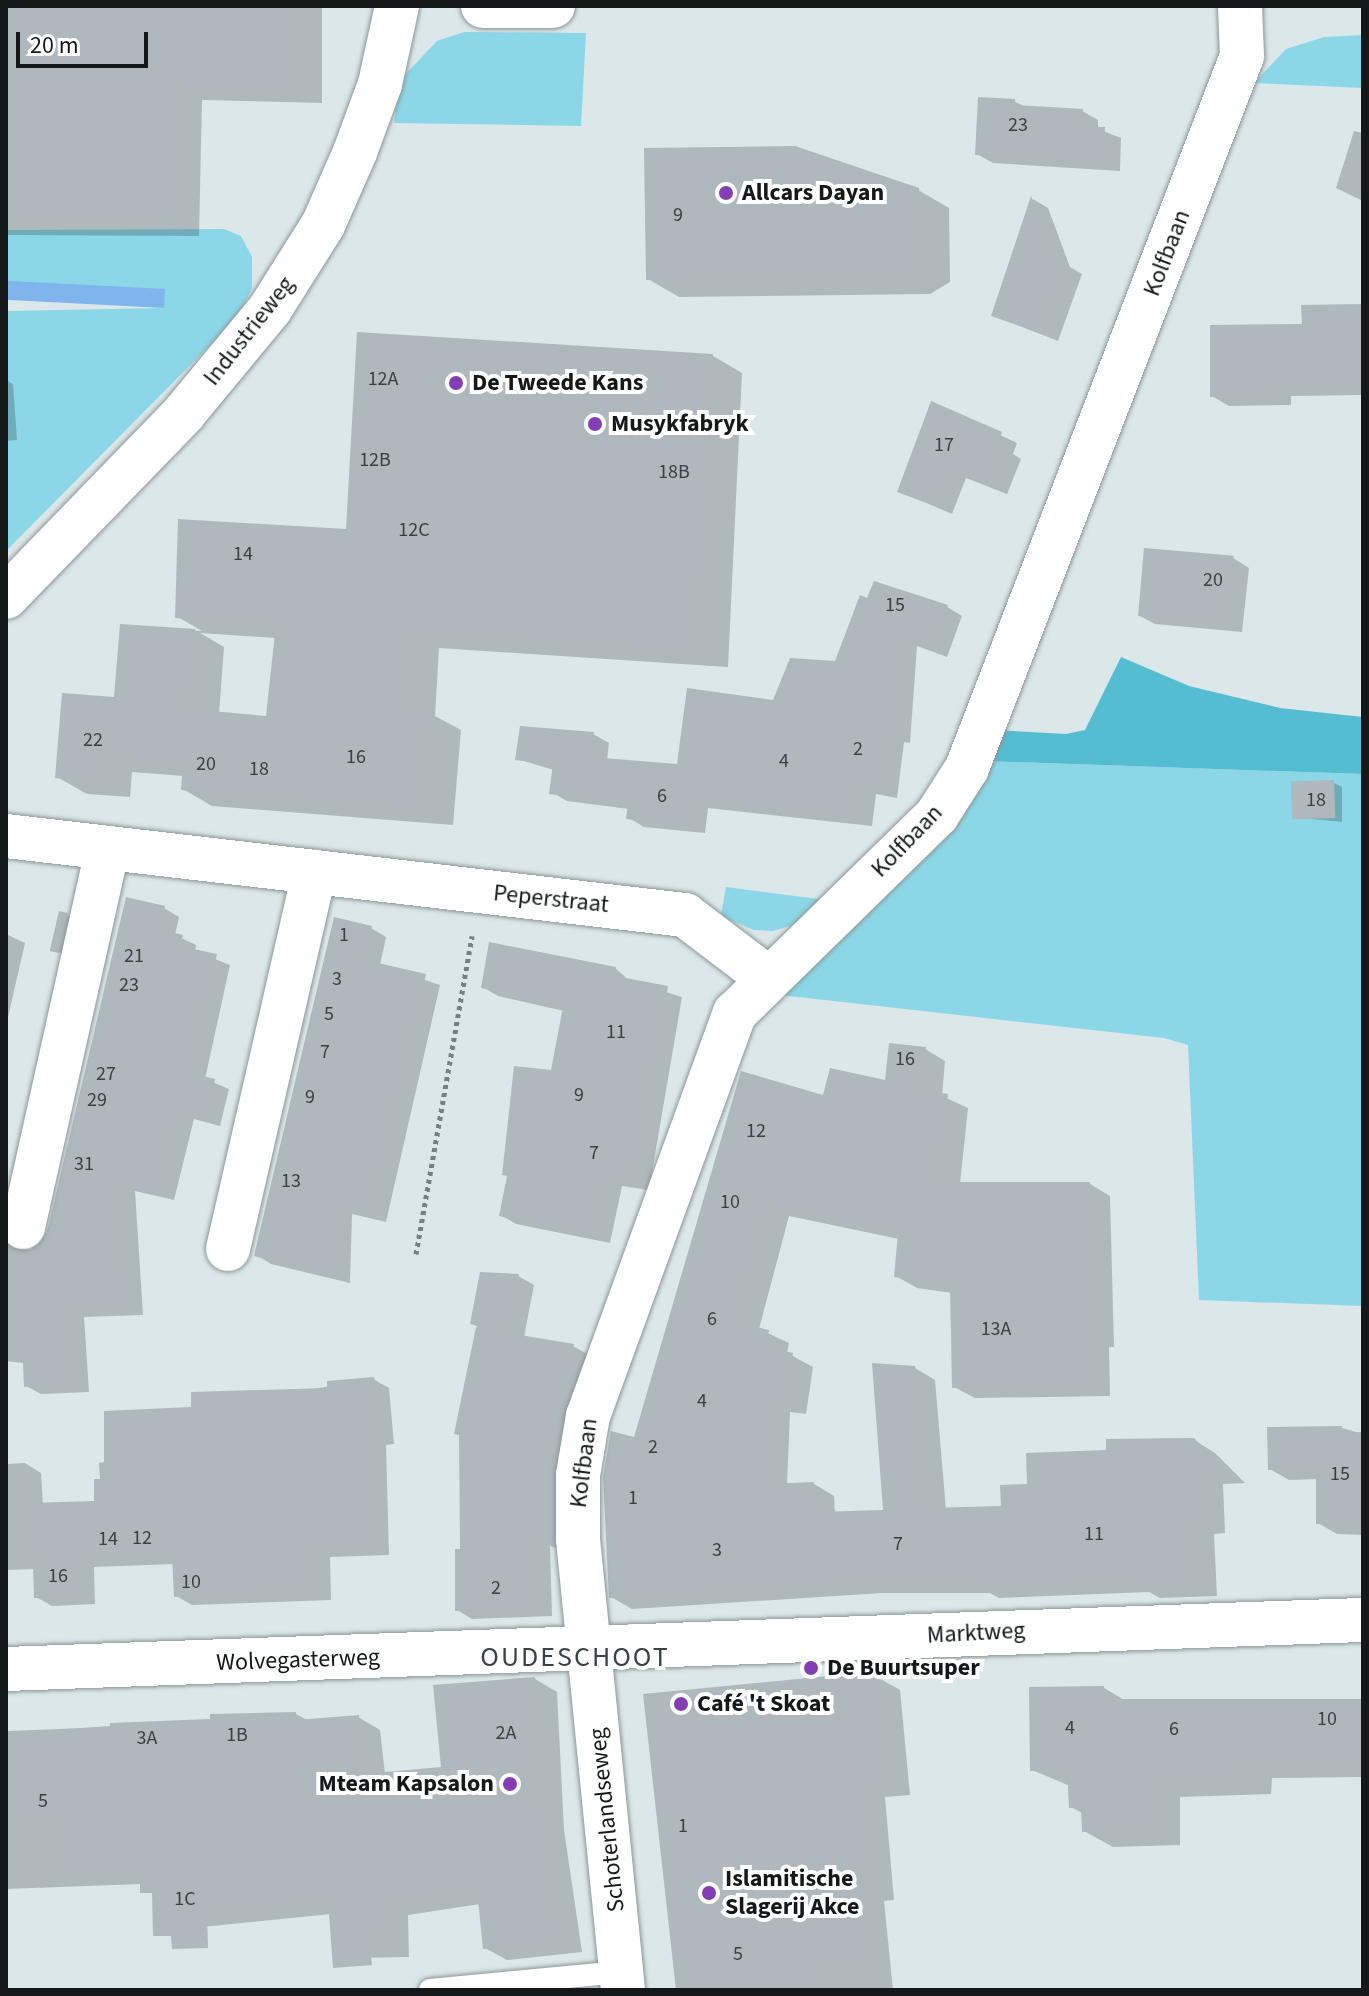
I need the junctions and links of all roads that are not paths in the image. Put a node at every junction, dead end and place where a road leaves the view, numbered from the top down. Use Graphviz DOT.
graph roads {
  1 [pos="397,6"];
  2 [pos="483,6"];
  3 [pos="553,6"];
  4 [pos="1240,6"];
  5 [pos="6,597"];
  6 [pos="6,836"];
  7 [pos="108,848"];
  8 [pos="314,872"];
  9 [pos="768,978"];
  10 [pos="23,1227"];
  11 [pos="228,1249"];
  12 [pos="1363,1620"];
  13 [pos="590,1650"];
  14 [pos="6,1669"];
  15 [pos="623,1981"];
  16 [pos="430,1990"];
  1 -- 5 [label="street, Industrieweg"];
  2 -- 3 [label="street"];
  4 -- 9 [label="street, Kolfbaan"];
  6 -- 7 [label="street, Peperstraat"];
  7 -- 8 [label="street, Peperstraat"];
  7 -- 10 [label="street"];
  8 -- 9 [label="street, Peperstraat"];
  8 -- 11 [label="street"];
  9 -- 13 [label="street, Kolfbaan"];
  12 -- 13 [label="street, Marktweg"];
  13 -- 14 [label="street, Wolvegasterweg"];
  13 -- 15 [label="street, Schoterlandseweg"];
  15 -- 16 [label="lane"];
}
